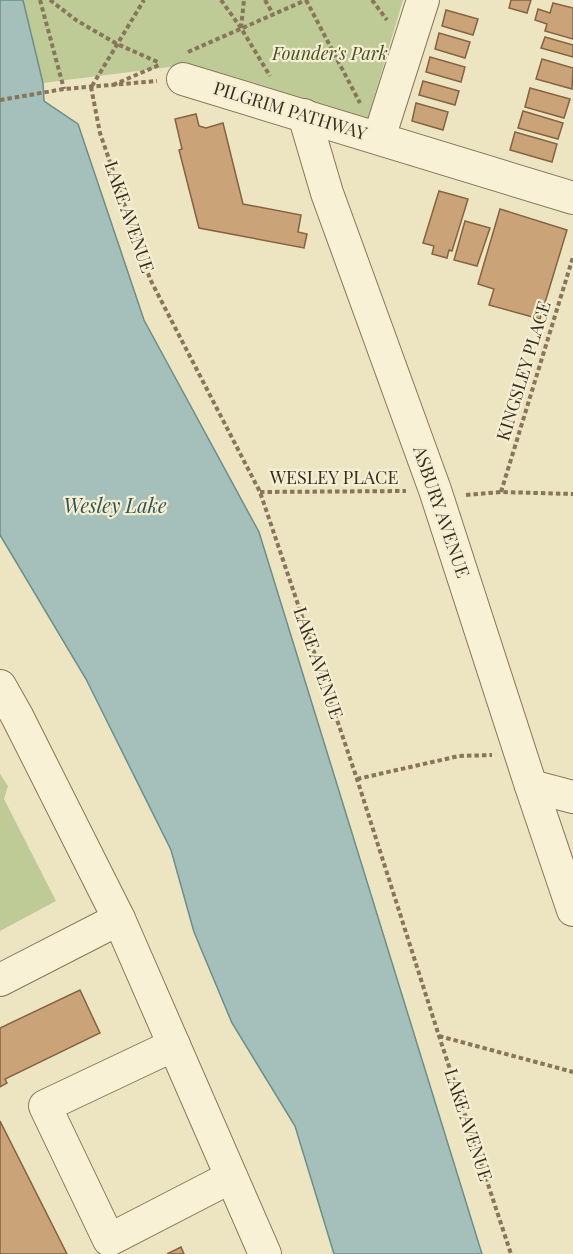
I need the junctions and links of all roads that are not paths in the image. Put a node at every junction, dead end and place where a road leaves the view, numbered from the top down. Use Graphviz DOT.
graph roads {
  1 [pos="423,0"];
  2 [pos="174,64"];
  3 [pos="304,115"];
  4 [pos="379,138"];
  5 [pos="573,198"];
  6 [pos="0,686"];
  7 [pos="9,721"];
  8 [pos="531,786"];
  9 [pos="573,797"];
  10 [pos="573,910"];
  11 [pos="119,919"];
  12 [pos="0,980"];
  13 [pos="174,1045"];
  14 [pos="231,1177"];
  15 [pos="265,1254"];
  1 -- 4 [label="street"];
  2 -- 3 [label="street, PILGRIM PATHWAY"];
  3 -- 4 [label="street, PILGRIM PATHWAY"];
  3 -- 8 [label="street, ASBURY AVENUE"];
  4 -- 5 [label="street, PILGRIM PATHWAY"];
  6 -- 7 [label="street"];
  7 -- 11 [label="street"];
  8 -- 9 [label="street"];
  8 -- 10 [label="street, ASBURY AVENUE"];
  11 -- 12 [label="street"];
  11 -- 13 [label="street"];
  13 -- 14 [label="street"];
  13 -- 14 [label="street"];
  14 -- 15 [label="street"];
}
